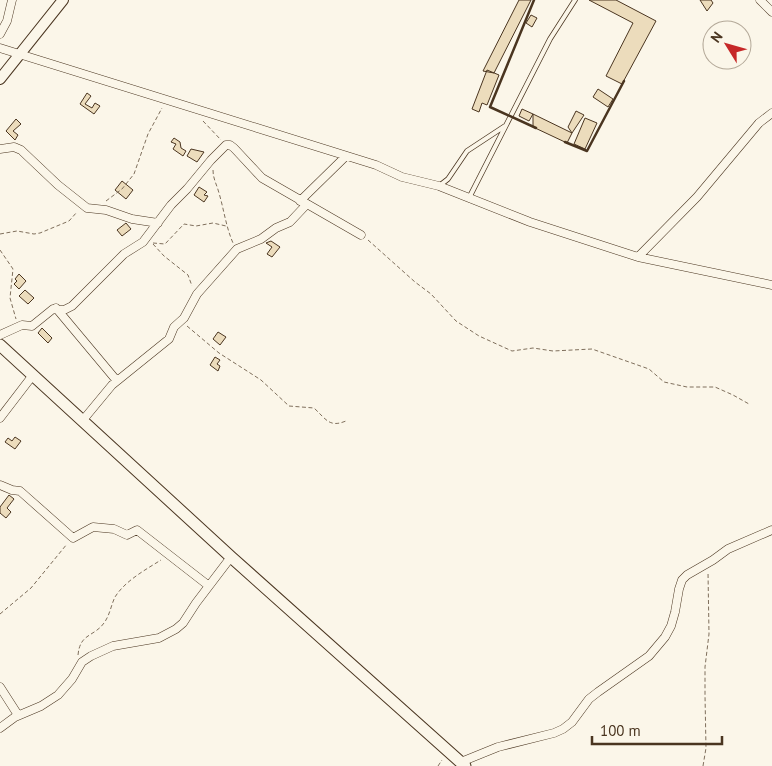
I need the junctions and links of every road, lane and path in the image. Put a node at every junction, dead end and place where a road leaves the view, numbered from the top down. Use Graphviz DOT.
graph roads {
  1 [pos="12,0"];
  2 [pos="63,0"];
  3 [pos="574,0"];
  4 [pos="760,0"];
  5 [pos="772,12"];
  6 [pos="0,34"];
  7 [pos="0,48"];
  8 [pos="20,55"];
  9 [pos="0,78"];
  10 [pos="166,101"];
  11 [pos="193,109"];
  12 [pos="772,113"];
  13 [pos="506,126"];
  14 [pos="226,145"];
  15 [pos="0,149"];
  16 [pos="332,152"];
  17 [pos="346,156"];
  18 [pos="211,160"];
  19 [pos="335,165"];
  20 [pos="439,186"];
  21 [pos="469,198"];
  22 [pos="304,203"];
  23 [pos="87,208"];
  24 [pos="97,209"];
  25 [pos="158,223"];
  26 [pos="227,226"];
  27 [pos="0,234"];
  28 [pos="361,234"];
  29 [pos="237,249"];
  30 [pos="0,250"];
  31 [pos="638,257"];
  32 [pos="772,285"];
  33 [pos="196,296"];
  34 [pos="56,308"];
  35 [pos="180,322"];
  36 [pos="18,326"];
  37 [pos="0,335"];
  38 [pos="0,345"];
  39 [pos="33,375"];
  40 [pos="117,381"];
  41 [pos="749,404"];
  42 [pos="0,418"];
  43 [pos="83,420"];
  44 [pos="346,421"];
  45 [pos="0,485"];
  46 [pos="772,530"];
  47 [pos="73,538"];
  48 [pos="168,555"];
  49 [pos="231,557"];
  50 [pos="708,563"];
  51 [pos="209,586"];
  52 [pos="0,614"];
  53 [pos="80,666"];
  54 [pos="0,687"];
  55 [pos="18,716"];
  56 [pos="0,728"];
  57 [pos="463,764"];
  58 [pos="703,766"];
  1 -- 6 [label="street"];
  2 -- 8 [label="street"];
  3 -- 13 [label="lane"];
  4 -- 5 [label="street"];
  7 -- 8 [label="street"];
  8 -- 9 [label="street"];
  8 -- 10 [label="street"];
  10 -- 11 [label="street"];
  10 -- 24 [label="path"];
  11 -- 14 [label="path"];
  11 -- 16 [label="street"];
  12 -- 31 [label="street"];
  13 -- 20 [label="lane"];
  13 -- 21 [label="lane"];
  14 -- 18 [label="street"];
  14 -- 22 [label="street"];
  15 -- 23 [label="street"];
  16 -- 17 [label="street"];
  16 -- 19 [label="street"];
  17 -- 19 [label="street"];
  17 -- 20 [label="street"];
  18 -- 25 [label="street"];
  18 -- 26 [label="path"];
  19 -- 22 [label="street"];
  20 -- 21 [label="street"];
  21 -- 31 [label="street"];
  22 -- 28 [label="street"];
  22 -- 29 [label="street"];
  23 -- 24 [label="street"];
  23 -- 27 [label="path"];
  24 -- 25 [label="street"];
  25 -- 34 [label="street"];
  26 -- 29 [label="path"];
  26 -- 33 [label="path"];
  28 -- 41 [label="path"];
  29 -- 33 [label="street"];
  30 -- 36 [label="path"];
  31 -- 32 [label="street"];
  33 -- 35 [label="street"];
  34 -- 36 [label="street"];
  34 -- 40 [label="street"];
  35 -- 40 [label="street"];
  35 -- 44 [label="path"];
  36 -- 37 [label="street"];
  38 -- 39 [label="main road"];
  39 -- 42 [label="street"];
  39 -- 43 [label="main road"];
  40 -- 43 [label="street"];
  43 -- 49 [label="main road"];
  45 -- 47 [label="street"];
  46 -- 50 [label="street"];
  47 -- 48 [label="street"];
  47 -- 52 [label="path"];
  48 -- 51 [label="street"];
  48 -- 53 [label="path"];
  49 -- 51 [label="street"];
  49 -- 57 [label="main road"];
  50 -- 57 [label="street"];
  50 -- 58 [label="path"];
  51 -- 53 [label="street"];
  53 -- 55 [label="street"];
  54 -- 55 [label="street"];
  55 -- 56 [label="street"];
}
